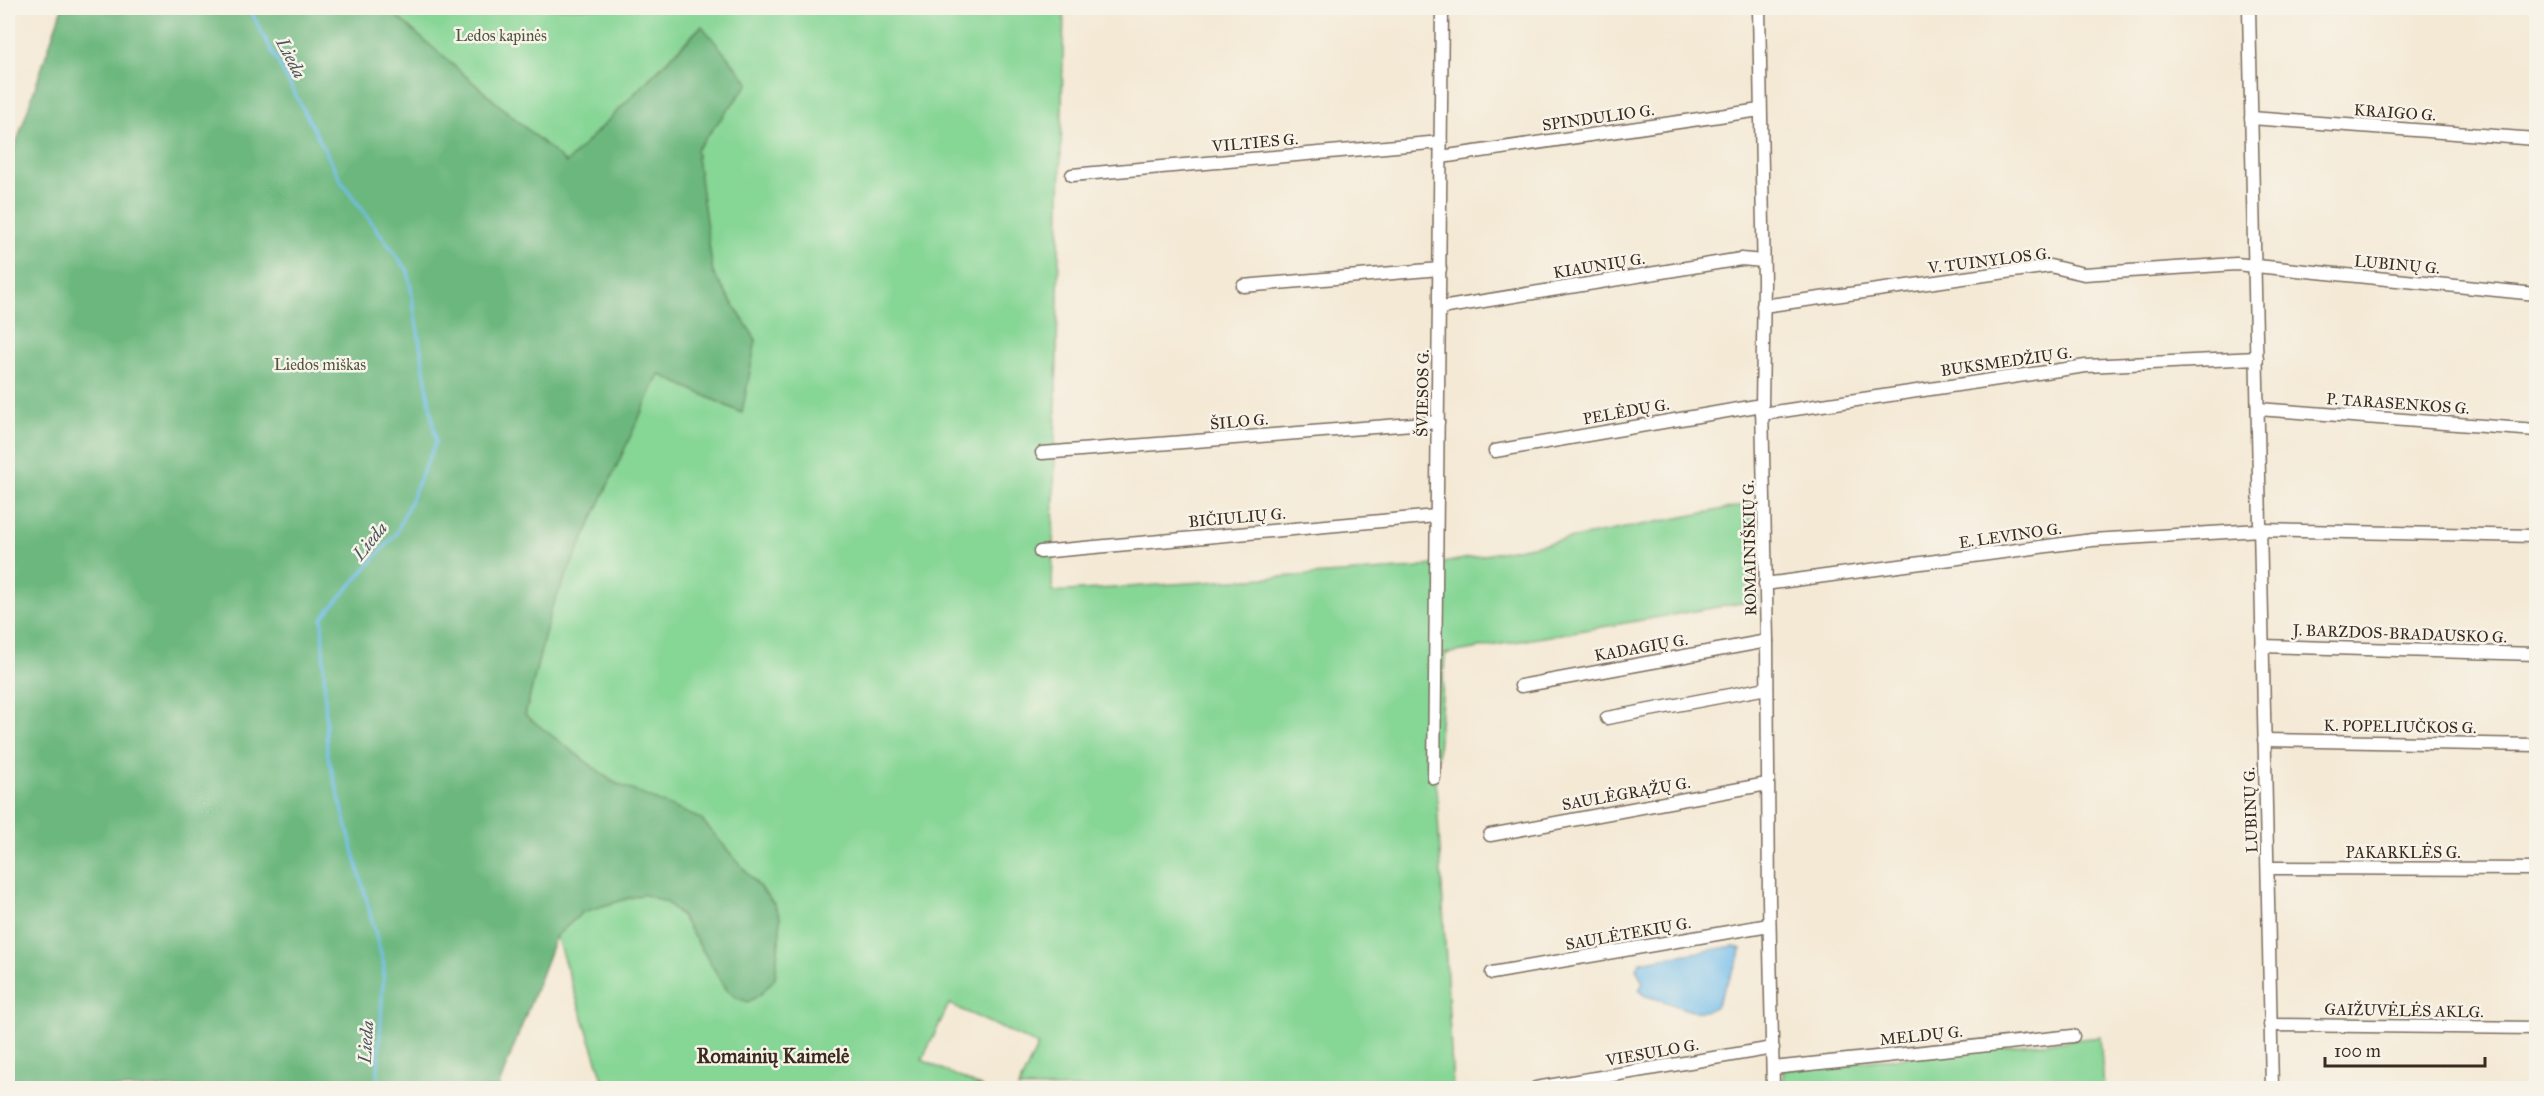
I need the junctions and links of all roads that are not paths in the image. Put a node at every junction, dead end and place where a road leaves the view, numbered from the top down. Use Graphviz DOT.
graph roads {
  1 [pos="1442,8"];
  2 [pos="1759,8"];
  3 [pos="2249,8"];
  4 [pos="1760,110"];
  5 [pos="2252,118"];
  6 [pos="2536,139"];
  7 [pos="1441,142"];
  8 [pos="1440,157"];
  9 [pos="1072,175"];
  10 [pos="1763,261"];
  11 [pos="2255,267"];
  12 [pos="1440,269"];
  13 [pos="1243,286"];
  14 [pos="2536,294"];
  15 [pos="1763,306"];
  16 [pos="1441,308"];
  17 [pos="2257,358"];
  18 [pos="1762,409"];
  19 [pos="2258,409"];
  20 [pos="1438,422"];
  21 [pos="2536,430"];
  22 [pos="1496,451"];
  23 [pos="1042,453"];
  24 [pos="1437,516"];
  25 [pos="2260,530"];
  26 [pos="2534,536"];
  27 [pos="1040,552"];
  28 [pos="1765,584"];
  29 [pos="1767,641"];
  30 [pos="2262,646"];
  31 [pos="2536,654"];
  32 [pos="1521,686"];
  33 [pos="1767,688"];
  34 [pos="1607,718"];
  35 [pos="2264,740"];
  36 [pos="2536,746"];
  37 [pos="1434,778"];
  38 [pos="1767,784"];
  39 [pos="1490,835"];
  40 [pos="2269,868"];
  41 [pos="2536,870"];
  42 [pos="1769,925"];
  43 [pos="1492,973"];
  44 [pos="2270,1024"];
  45 [pos="2536,1028"];
  46 [pos="2073,1036"];
  47 [pos="1773,1048"];
  48 [pos="1773,1068"];
  49 [pos="1536,1089"];
  50 [pos="1773,1089"];
  51 [pos="2272,1089"];
  1 -- 7 [label="street, ŠVIESOS G."];
  2 -- 4 [label="street, ROMAINIŠKIŲ G."];
  3 -- 5 [label="street, LUBINŲ G."];
  4 -- 8 [label="street, SPINDULIO G."];
  4 -- 10 [label="street, ROMAINIŠKIŲ G."];
  5 -- 6 [label="street, KRAIGO G."];
  5 -- 11 [label="street, LUBINŲ G."];
  7 -- 8 [label="street, ŠVIESOS G."];
  7 -- 9 [label="street, VILTIES G."];
  8 -- 12 [label="street, ŠVIESOS G."];
  10 -- 15 [label="street, ROMAINIŠKIŲ G."];
  10 -- 16 [label="street, KIAUNIŲ G."];
  11 -- 14 [label="street, LUBINŲ G."];
  11 -- 15 [label="street, V. TUINYLOS G."];
  11 -- 17 [label="street, LUBINŲ G."];
  12 -- 13 [label="street"];
  12 -- 16 [label="street, ŠVIESOS G."];
  15 -- 18 [label="street, ROMAINIŠKIŲ G."];
  16 -- 20 [label="street, ŠVIESOS G."];
  17 -- 18 [label="street, BUKSMEDŽIŲ G."];
  17 -- 19 [label="street, LUBINŲ G."];
  18 -- 22 [label="street, PELĖDŲ G."];
  18 -- 28 [label="street, ROMAINIŠKIŲ G."];
  19 -- 21 [label="street, P. TARASENKOS G."];
  19 -- 25 [label="street, LUBINŲ G."];
  20 -- 23 [label="street, ŠILO G."];
  20 -- 24 [label="street, ŠVIESOS G."];
  24 -- 27 [label="street, BIČIULIŲ G."];
  24 -- 37 [label="street, ŠVIESOS G."];
  25 -- 26 [label="street"];
  25 -- 28 [label="street, E. LEVINO G."];
  25 -- 30 [label="street, LUBINŲ G."];
  28 -- 29 [label="street, ROMAINIŠKIŲ G."];
  29 -- 32 [label="street, KADAGIŲ G."];
  29 -- 33 [label="street, ROMAINIŠKIŲ G."];
  30 -- 31 [label="street, J. BARZDOS-BRADAUSKO G."];
  30 -- 35 [label="street, LUBINŲ G."];
  33 -- 34 [label="street"];
  33 -- 38 [label="street, ROMAINIŠKIŲ G."];
  35 -- 36 [label="street, K. POPELIUČKOS G."];
  35 -- 40 [label="street, LUBINŲ G."];
  38 -- 39 [label="street, SAULĖGRĄŽŲ G."];
  38 -- 42 [label="street, ROMAINIŠKIŲ G."];
  40 -- 41 [label="street, PAKARKLĖS G."];
  40 -- 44 [label="street, LUBINŲ G."];
  42 -- 43 [label="street, SAULĖTEKIŲ G."];
  42 -- 47 [label="street, ROMAINIŠKIŲ G."];
  44 -- 45 [label="street, GAIŽUVĖLĖS AKLG."];
  44 -- 51 [label="street, LUBINŲ G."];
  46 -- 48 [label="street, MELDŲ G."];
  47 -- 48 [label="street, ROMAINIŠKIŲ G."];
  47 -- 49 [label="street, VIESULO G."];
  48 -- 50 [label="street, ROMAINIŠKIŲ G."];
}
